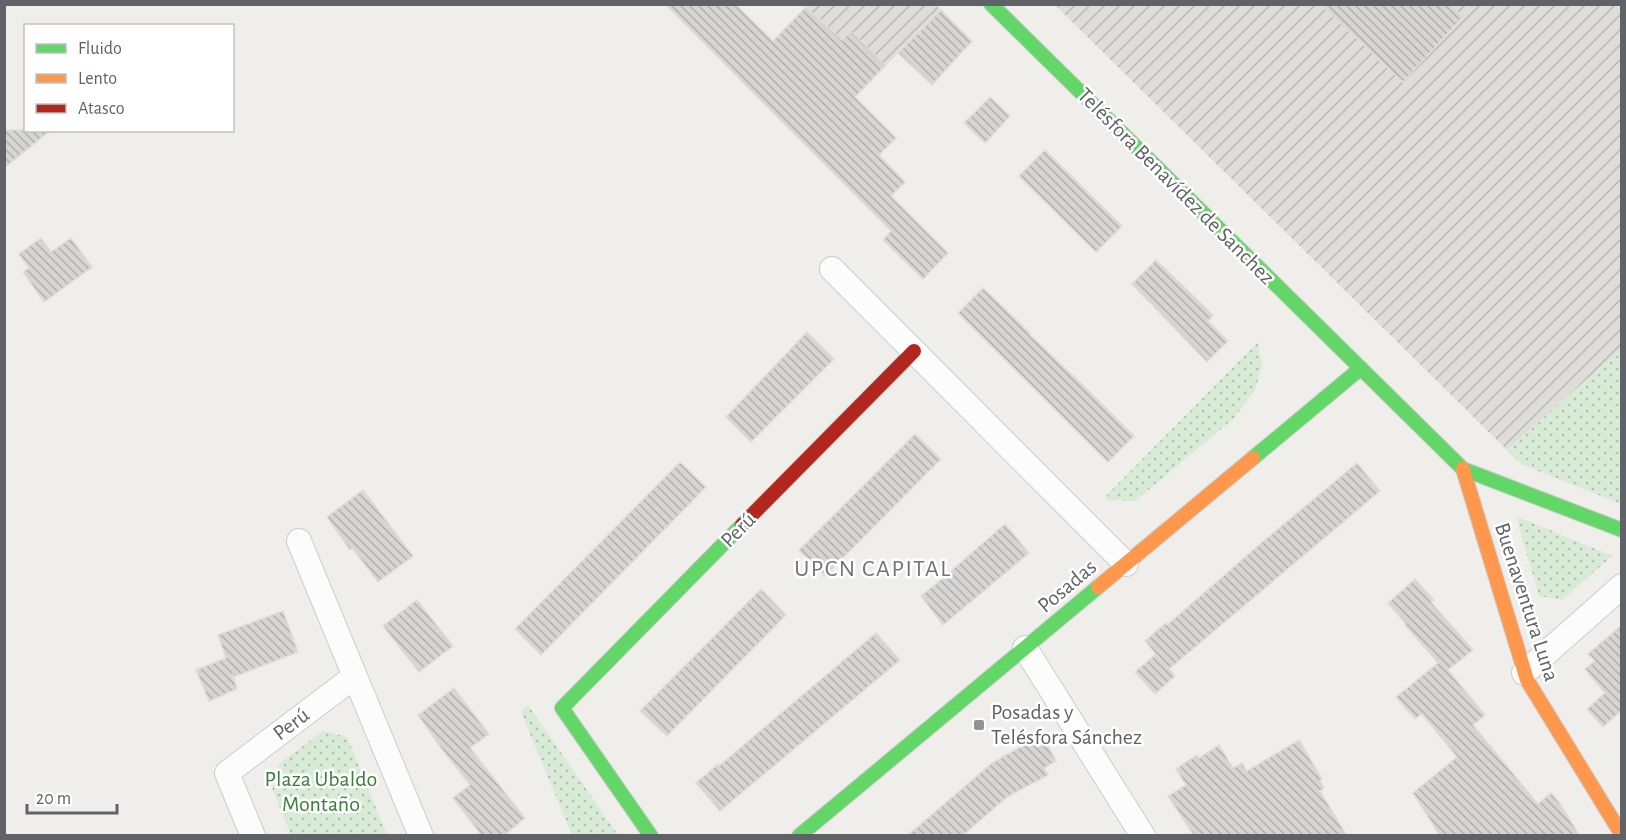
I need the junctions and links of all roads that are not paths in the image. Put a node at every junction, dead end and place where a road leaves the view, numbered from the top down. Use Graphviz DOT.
graph roads {
  1 [pos="991,4"];
  2 [pos="832,269"];
  3 [pos="914,351"];
  4 [pos="1361,368"];
  5 [pos="1463,469"];
  6 [pos="1622,530"];
  7 [pos="298,541"];
  8 [pos="1126,564"];
  9 [pos="1622,586"];
  10 [pos="1025,648"];
  11 [pos="1524,673"];
  12 [pos="355,676"];
  13 [pos="1622,835"];
  14 [pos="253,836"];
  15 [pos="421,836"];
  16 [pos="651,836"];
  17 [pos="799,836"];
  18 [pos="1143,836"];
  1 -- 4 [label="street, Telésfora Benavídez de Sanchez"];
  2 -- 3 [label="street"];
  3 -- 8 [label="street"];
  3 -- 16 [label="street, Perú"];
  4 -- 5 [label="street, Buenaventura Luna"];
  4 -- 8 [label="street, Posadas"];
  5 -- 6 [label="street, Buenaventura Luna"];
  5 -- 11 [label="street, Buenaventura Luna"];
  7 -- 12 [label="street"];
  8 -- 10 [label="street, Posadas"];
  9 -- 11 [label="street"];
  10 -- 17 [label="street, Posadas"];
  10 -- 18 [label="street"];
  11 -- 13 [label="street, Buenaventura Luna"];
  12 -- 14 [label="street, Perú"];
  12 -- 15 [label="street"];
}
